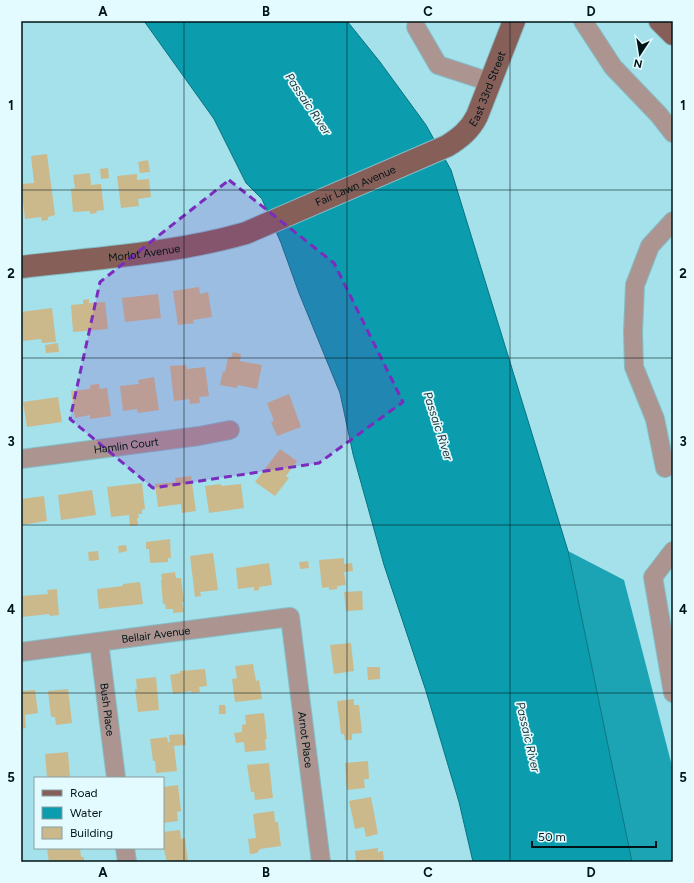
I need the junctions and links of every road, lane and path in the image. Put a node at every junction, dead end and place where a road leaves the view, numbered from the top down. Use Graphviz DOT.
graph roads {
  1 [pos="583,21"];
  2 [pos="660,21"];
  3 [pos="510,22"];
  4 [pos="416,27"];
  5 [pos="673,34"];
  6 [pos="490,82"];
  7 [pos="673,132"];
  8 [pos="447,146"];
  9 [pos="673,221"];
  10 [pos="265,226"];
  11 [pos="21,267"];
  12 [pos="230,430"];
  13 [pos="21,459"];
  14 [pos="665,468"];
  15 [pos="673,551"];
  16 [pos="290,617"];
  17 [pos="99,642"];
  18 [pos="21,652"];
  19 [pos="673,693"];
  20 [pos="116,777"];
  21 [pos="125,849"];
  22 [pos="127,862"];
  23 [pos="321,862"];
  1 -- 7 [label="street"];
  2 -- 5 [label="main road"];
  3 -- 6 [label="main road, East 33rd Street"];
  4 -- 6 [label="street"];
  6 -- 8 [label="main road, East 33rd Street"];
  8 -- 10 [label="main road, Fair Lawn Avenue"];
  9 -- 14 [label="street"];
  10 -- 11 [label="main road, Morlot Avenue"];
  12 -- 13 [label="street, Hamlin Court"];
  15 -- 19 [label="street"];
  16 -- 17 [label="street, Bellair Avenue"];
  16 -- 23 [label="street, Arnot Place"];
  17 -- 18 [label="street, Bellair Avenue"];
  17 -- 20 [label="street, Bush Place"];
  21 -- 22 [label="street"];
}
